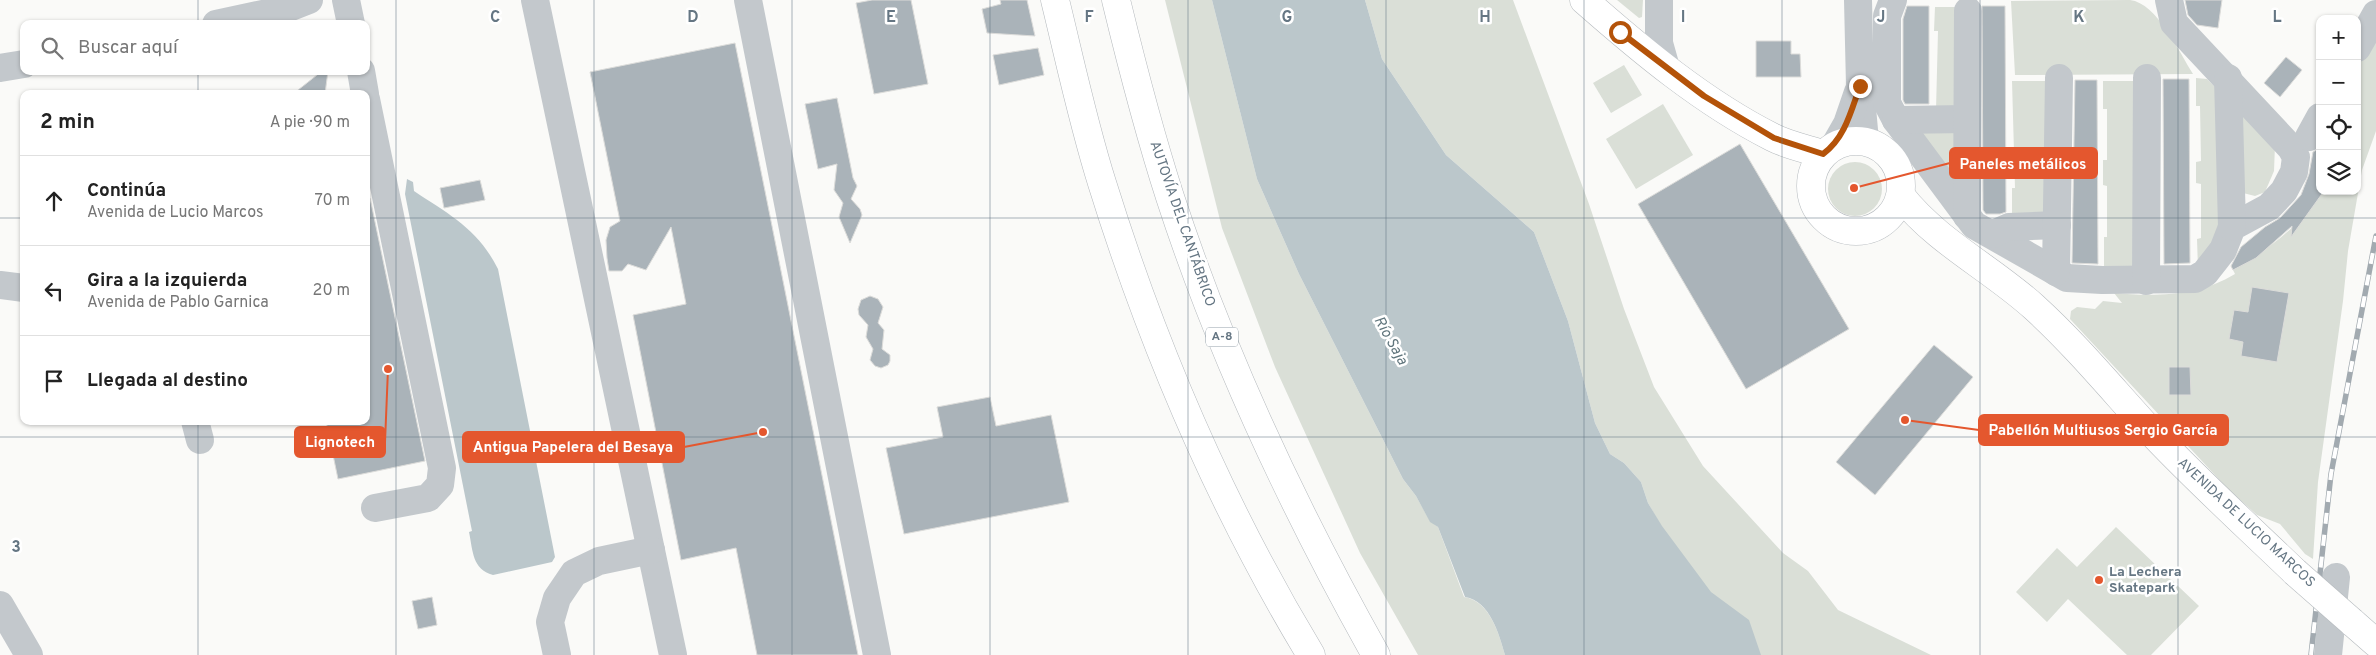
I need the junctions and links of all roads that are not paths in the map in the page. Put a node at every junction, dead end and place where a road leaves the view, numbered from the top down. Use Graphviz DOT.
graph roads {
  1 [pos="309,0"];
  2 [pos="346,0"];
  3 [pos="534,0"];
  4 [pos="748,0"];
  5 [pos="1055,0"];
  6 [pos="1116,0"];
  7 [pos="1584,0"];
  8 [pos="1659,0"];
  9 [pos="1858,0"];
  10 [pos="1893,0"];
  11 [pos="2169,0"];
  12 [pos="1968,11"];
  13 [pos="2376,14"];
  14 [pos="235,20"];
  15 [pos="350,20"];
  16 [pos="2361,41"];
  17 [pos="20,65"];
  18 [pos="0,68"];
  19 [pos="1666,68"];
  20 [pos="362,75"];
  21 [pos="2059,78"];
  22 [pos="2147,78"];
  23 [pos="2228,78"];
  24 [pos="1860,86"];
  25 [pos="364,90"];
  26 [pos="370,118"];
  27 [pos="1967,119"];
  28 [pos="1896,120"];
  29 [pos="1774,138"];
  30 [pos="1865,141"];
  31 [pos="1829,150"];
  32 [pos="1810,183"];
  33 [pos="1901,196"];
  34 [pos="1967,216"];
  35 [pos="2057,225"];
  36 [pos="1875,227"];
  37 [pos="2232,228"];
  38 [pos="1993,234"];
  39 [pos="1943,238"];
  40 [pos="2056,272"];
  41 [pos="2146,281"];
  42 [pos="0,284"];
  43 [pos="20,287"];
  44 [pos="375,508"];
  45 [pos="651,550"];
  46 [pos="2336,577"];
  47 [pos="0,605"];
  48 [pos="2376,644"];
  49 [pos="29,655"];
  50 [pos="557,655"];
  51 [pos="673,655"];
  52 [pos="877,655"];
  53 [pos="1311,655"];
  54 [pos="1376,655"];
  55 [pos="2328,655"];
  1 -- 14 [label="street"];
  2 -- 15 [label="street"];
  3 -- 45 [label="street"];
  4 -- 52 [label="street"];
  5 -- 53 [label="main road"];
  6 -- 54 [label="main road, AUTOVÍA DEL CANTÁBRICO / A-8"];
  7 -- 19 [label="main road"];
  8 -- 19 [label="street"];
  9 -- 24 [label="street"];
  10 -- 28 [label="street"];
  11 -- 23 [label="street"];
  12 -- 27 [label="street"];
  13 -- 16 [label="street"];
  17 -- 18 [label="street"];
  19 -- 29 [label="main road"];
  20 -- 25 [label="street"];
  21 -- 35 [label="street"];
  22 -- 41 [label="street"];
  23 -- 37 [label="street"];
  23 -- 37 [label="street"];
  24 -- 30 [label="street"];
  24 -- 31 [label="street"];
  26 -- 44 [label="street"];
  27 -- 28 [label="street"];
  27 -- 34 [label="street"];
  28 -- 34 [label="street"];
  29 -- 31 [label="main road"];
  29 -- 32 [label="main road"];
  30 -- 31 [label="main road"];
  30 -- 33 [label="main road"];
  31 -- 32 [label="main road"];
  32 -- 36 [label="main road"];
  33 -- 36 [label="main road"];
  33 -- 39 [label="main road, AVENIDA DE LUCIO MARCOS"];
  34 -- 38 [label="street"];
  35 -- 38 [label="street"];
  35 -- 40 [label="street"];
  36 -- 39 [label="main road, AVENIDA DE LUCIO MARCOS"];
  37 -- 41 [label="street"];
  38 -- 40 [label="street"];
  39 -- 48 [label="main road, AVENIDA DE LUCIO MARCOS, bridge"];
  40 -- 41 [label="street"];
  42 -- 43 [label="street"];
  45 -- 50 [label="street"];
  45 -- 51 [label="street"];
  46 -- 55 [label="street"];
  47 -- 49 [label="street"];
}
